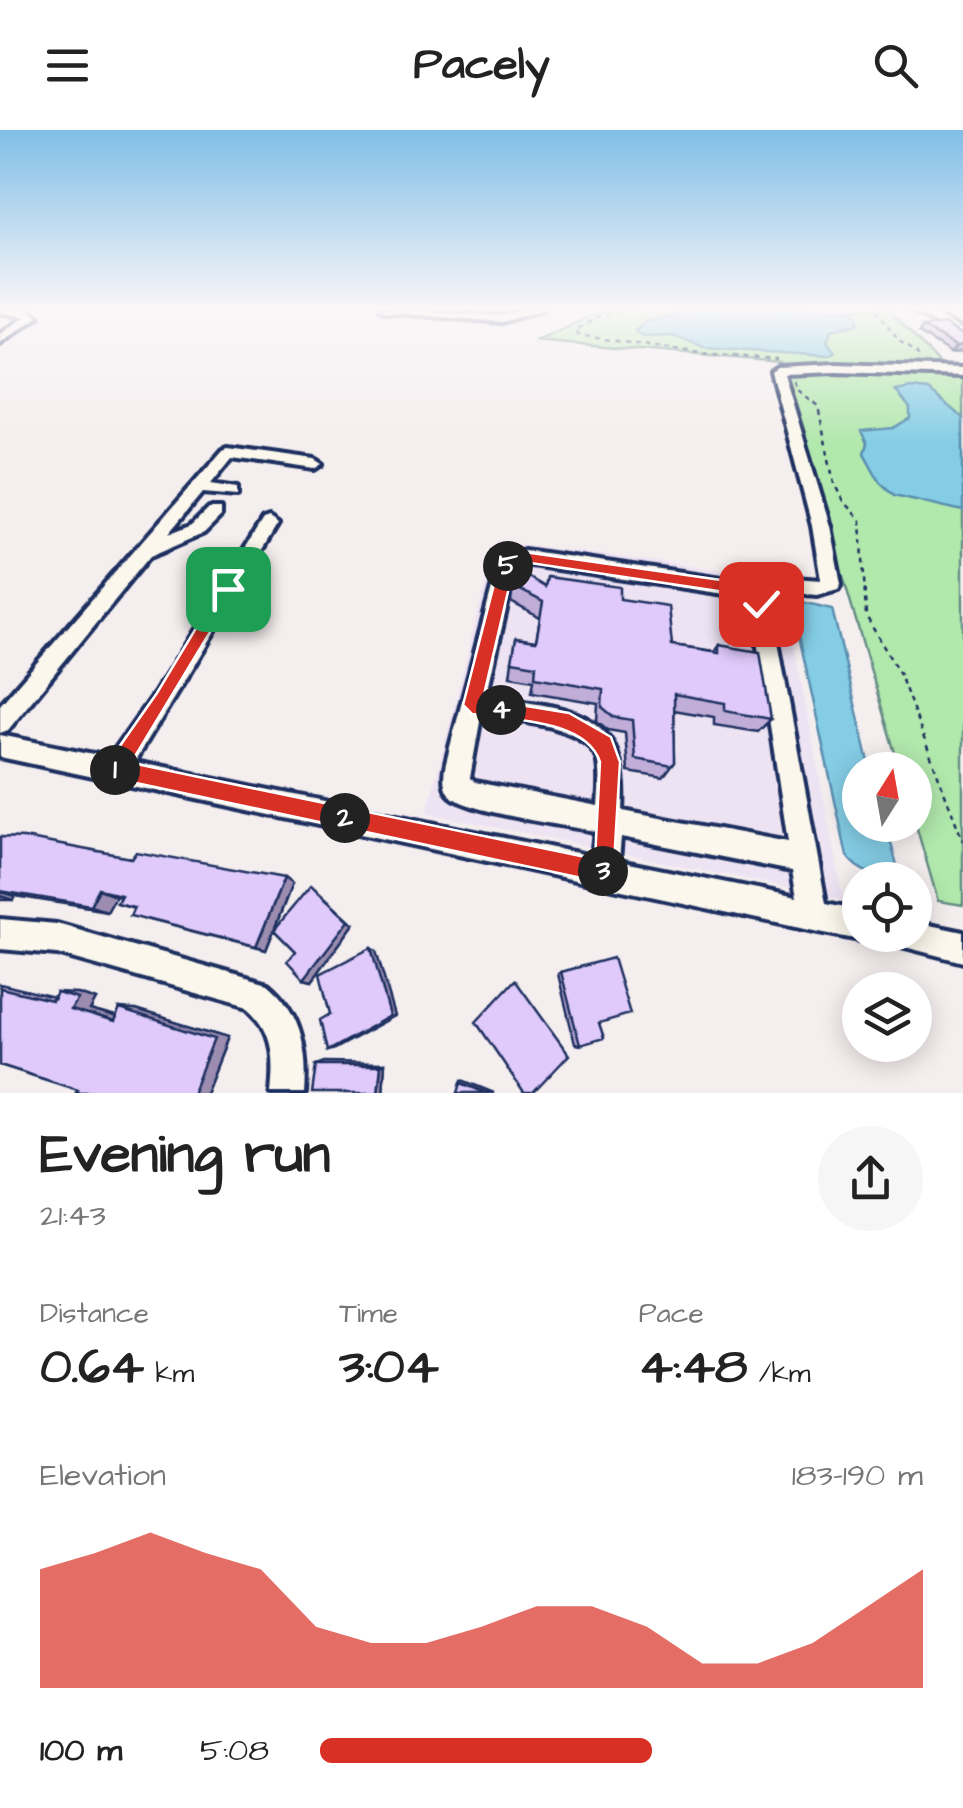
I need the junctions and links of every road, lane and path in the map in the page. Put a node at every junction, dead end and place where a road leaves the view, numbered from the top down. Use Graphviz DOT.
graph roads {
  1 [pos="917,354"];
  2 [pos="930,372"];
  3 [pos="963,372"];
  4 [pos="315,464"];
  5 [pos="198,486"];
  6 [pos="270,524"];
  7 [pos="145,551"];
  8 [pos="754,595"];
  9 [pos="472,705"];
  10 [pos="0,722"];
  11 [pos="0,746"];
  12 [pos="115,770"];
  13 [pos="606,822"];
  14 [pos="803,859"];
  15 [pos="605,872"];
  16 [pos="814,916"];
  17 [pos="842,921"];
  18 [pos="0,934"];
  19 [pos="932,940"];
  20 [pos="963,947"];
  21 [pos="288,1093"];
  1 -- 2 [label="path"];
  2 -- 3 [label="street"];
  2 -- 8 [label="street"];
  4 -- 5 [label="street"];
  5 -- 7 [label="street"];
  5 -- 7 [label="street"];
  6 -- 12 [label="street"];
  7 -- 10 [label="street"];
  8 -- 9 [label="street"];
  8 -- 14 [label="street"];
  9 -- 13 [label="street"];
  9 -- 13 [label="street"];
  11 -- 12 [label="street"];
  12 -- 15 [label="street"];
  13 -- 14 [label="street"];
  13 -- 15 [label="street"];
  14 -- 16 [label="street"];
  15 -- 16 [label="street"];
  16 -- 17 [label="street"];
  18 -- 21 [label="street"];
  19 -- 20 [label="street"];
}
